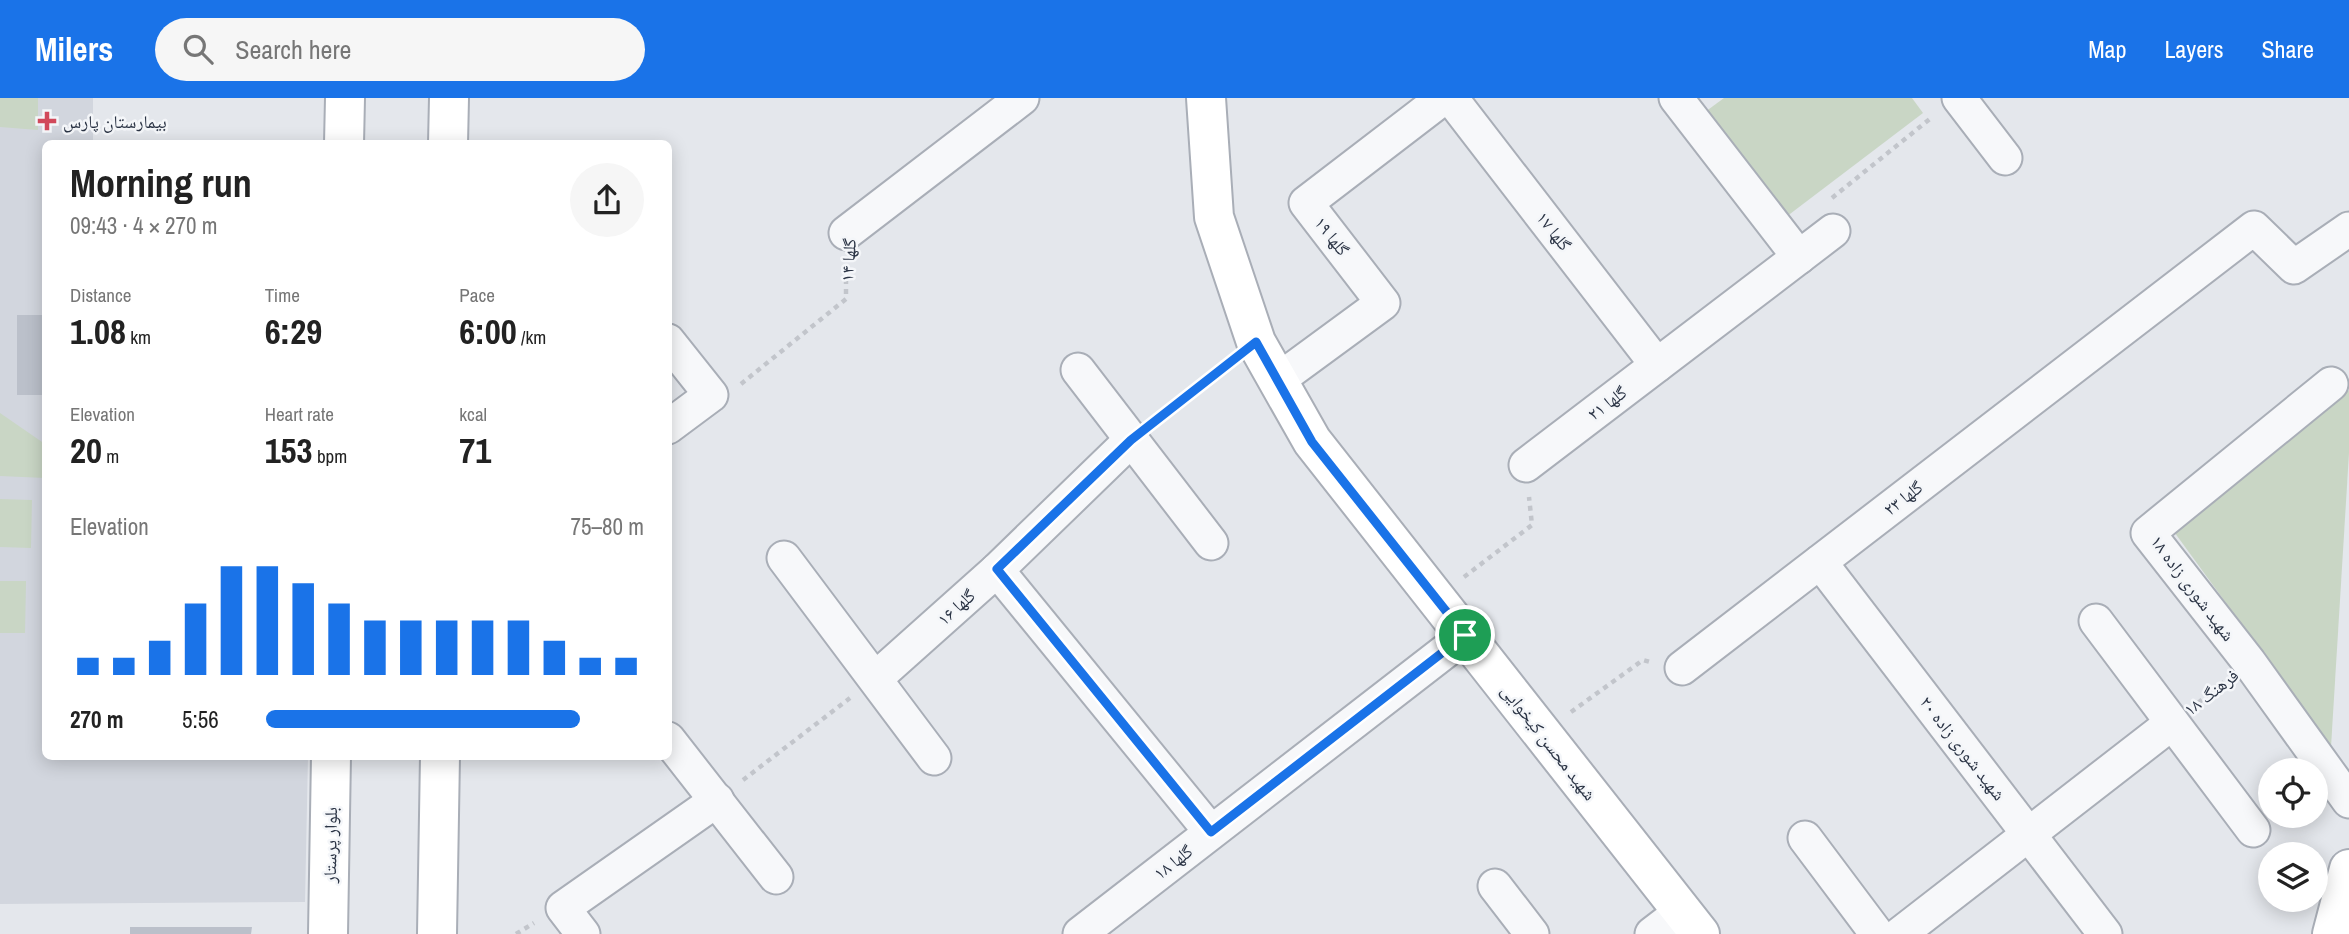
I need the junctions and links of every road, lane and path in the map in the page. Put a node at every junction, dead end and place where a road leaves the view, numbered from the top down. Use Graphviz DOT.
graph roads {
  1 [pos="345,98"];
  2 [pos="449,98"];
  3 [pos="1023,98"];
  4 [pos="1206,98"];
  5 [pos="1443,98"];
  6 [pos="1451,98"];
  7 [pos="1676,98"];
  8 [pos="1947,107"];
  9 [pos="344,140"];
  10 [pos="448,140"];
  11 [pos="2005,158"];
  12 [pos="1830,217"];
  13 [pos="2349,229"];
  14 [pos="846,233"];
  15 [pos="1799,257"];
  16 [pos="1256,342"];
  17 [pos="672,346"];
  18 [pos="1657,365"];
  19 [pos="1078,370"];
  20 [pos="1278,380"];
  21 [pos="2331,384"];
  22 [pos="711,395"];
  23 [pos="672,424"];
  24 [pos="1131,440"];
  25 [pos="1526,465"];
  26 [pos="1211,543"];
  27 [pos="783,558"];
  28 [pos="1820,562"];
  29 [pos="997,569"];
  30 [pos="1436,598"];
  31 [pos="2096,621"];
  32 [pos="1465,635"];
  33 [pos="2249,662"];
  34 [pos="1682,668"];
  35 [pos="876,678"];
  36 [pos="2172,723"];
  37 [pos="1542,733"];
  38 [pos="672,744"];
  39 [pos="934,758"];
  40 [pos="331,760"];
  41 [pos="440,760"];
  42 [pos="717,800"];
  43 [pos="2349,801"];
  44 [pos="2253,830"];
  45 [pos="1211,832"];
  46 [pos="2029,834"];
  47 [pos="1805,838"];
  48 [pos="2349,869"];
  49 [pos="776,877"];
  50 [pos="1495,887"];
  51 [pos="1691,922"];
  52 [pos="328,934"];
  53 [pos="437,934"];
  54 [pos="583,934"];
  55 [pos="1080,934"];
  56 [pos="1532,934"];
  57 [pos="1652,934"];
  58 [pos="1877,934"];
  59 [pos="1900,934"];
  60 [pos="2105,934"];
  61 [pos="2332,934"];
  1 -- 9 [label="street"];
  2 -- 10 [label="street"];
  3 -- 14 [label="street, گلها ۱۴"];
  4 -- 16 [label="street, شهید محسن کیخوایی"];
  5 -- 20 [label="street, گلها ۱۹"];
  6 -- 18 [label="street, گلها ۱۷"];
  7 -- 15 [label="street"];
  8 -- 11 [label="street"];
  8 -- 12 [label="path"];
  12 -- 15 [label="street, گلها ۲۱"];
  13 -- 28 [label="street, گلها ۲۳"];
  14 -- 22 [label="path, گلها ۱۴"];
  15 -- 18 [label="street, گلها ۲۱"];
  16 -- 20 [label="street, شهید محسن کیخوایی"];
  16 -- 24 [label="path"];
  17 -- 22 [label="street"];
  18 -- 25 [label="street, گلها ۲۱"];
  19 -- 24 [label="street"];
  20 -- 30 [label="street, شهید محسن کیخوایی"];
  21 -- 33 [label="street, شهید شوری زاده ۱۸"];
  22 -- 23 [label="street"];
  24 -- 26 [label="street"];
  24 -- 29 [label="street, گلها ۱۶"];
  25 -- 30 [label="path"];
  27 -- 35 [label="street"];
  28 -- 34 [label="street, گلها ۲۳"];
  28 -- 46 [label="street, شهید شوری زاده ۲۰"];
  29 -- 35 [label="street, گلها ۱۶"];
  29 -- 45 [label="street"];
  30 -- 32 [label="street, شهید محسن کیخوایی"];
  31 -- 36 [label="street"];
  32 -- 37 [label="street, شهید محسن کیخوایی"];
  32 -- 45 [label="street, گلها ۱۸"];
  33 -- 36 [label="path, فرهنگ ۱۸"];
  33 -- 43 [label="street, شهید شوری زاده ۱۸"];
  34 -- 37 [label="path"];
  35 -- 39 [label="street"];
  35 -- 42 [label="path"];
  36 -- 44 [label="street"];
  36 -- 46 [label="street"];
  37 -- 51 [label="street, شهید محسن کیخوایی"];
  38 -- 42 [label="street"];
  40 -- 52 [label="street, بلوار پرستار"];
  41 -- 53 [label="street"];
  42 -- 49 [label="street"];
  42 -- 54 [label="street"];
  45 -- 55 [label="street, گلها ۱۸"];
  46 -- 59 [label="street"];
  46 -- 60 [label="street, شهید شوری زاده ۲۰"];
  47 -- 58 [label="street"];
  48 -- 61 [label="street"];
  50 -- 56 [label="street"];
  51 -- 57 [label="street"];
}
